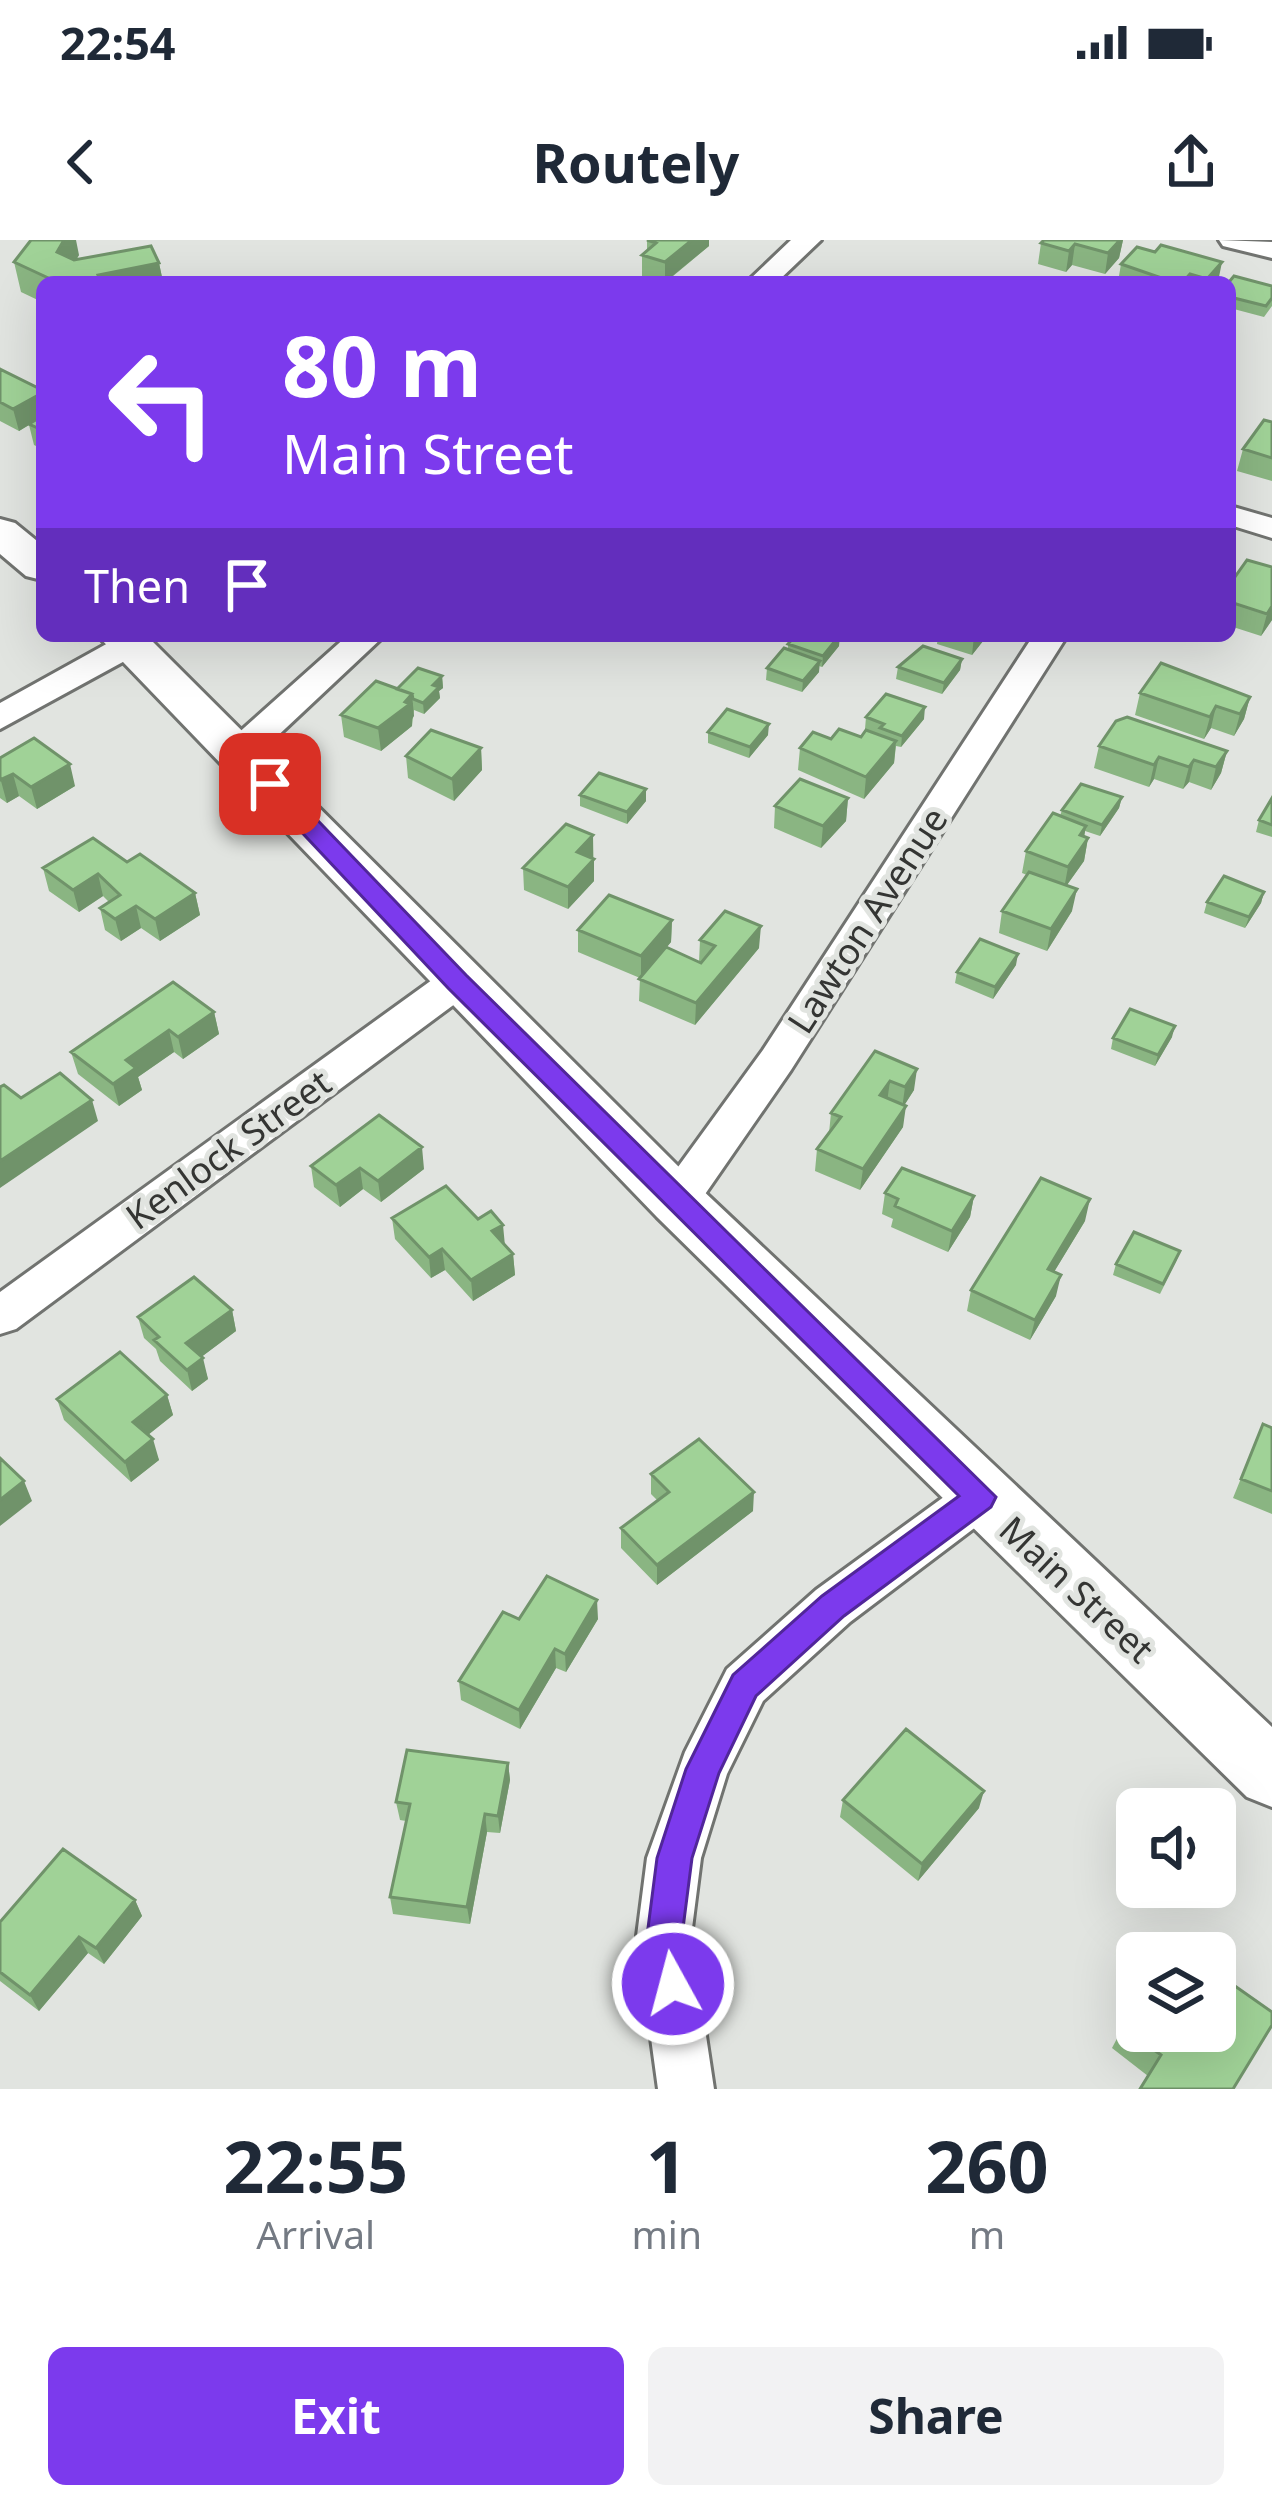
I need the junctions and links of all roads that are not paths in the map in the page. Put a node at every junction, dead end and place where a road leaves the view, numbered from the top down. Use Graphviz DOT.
graph roads {
  1 [pos="807,240"];
  2 [pos="1233,240"];
  3 [pos="1272,250"];
  4 [pos="768,276"];
  5 [pos="1236,517"];
  6 [pos="1272,528"];
  7 [pos="0,532"];
  8 [pos="36,562"];
  9 [pos="123,642"];
  10 [pos="128,642"];
  11 [pos="360,642"];
  12 [pos="1046,642"];
  13 [pos="0,718"];
  14 [pos="239,752"];
  15 [pos="457,982"];
  16 [pos="677,1201"];
  17 [pos="0,1316"];
  18 [pos="980,1497"];
  19 [pos="1272,1774"];
  20 [pos="686,2089"];
  1 -- 4 [label="street"];
  2 -- 3 [label="street"];
  5 -- 6 [label="street"];
  7 -- 8 [label="main road"];
  9 -- 13 [label="street"];
  10 -- 14 [label="main road, Main Street"];
  11 -- 14 [label="street"];
  12 -- 16 [label="street, Lawton Avenue"];
  14 -- 15 [label="main road, Main Street"];
  15 -- 16 [label="main road, Main Street"];
  15 -- 17 [label="street, Kenlock Street"];
  16 -- 18 [label="main road, Main Street"];
  18 -- 19 [label="main road, Main Street"];
  18 -- 20 [label="street"];
}
